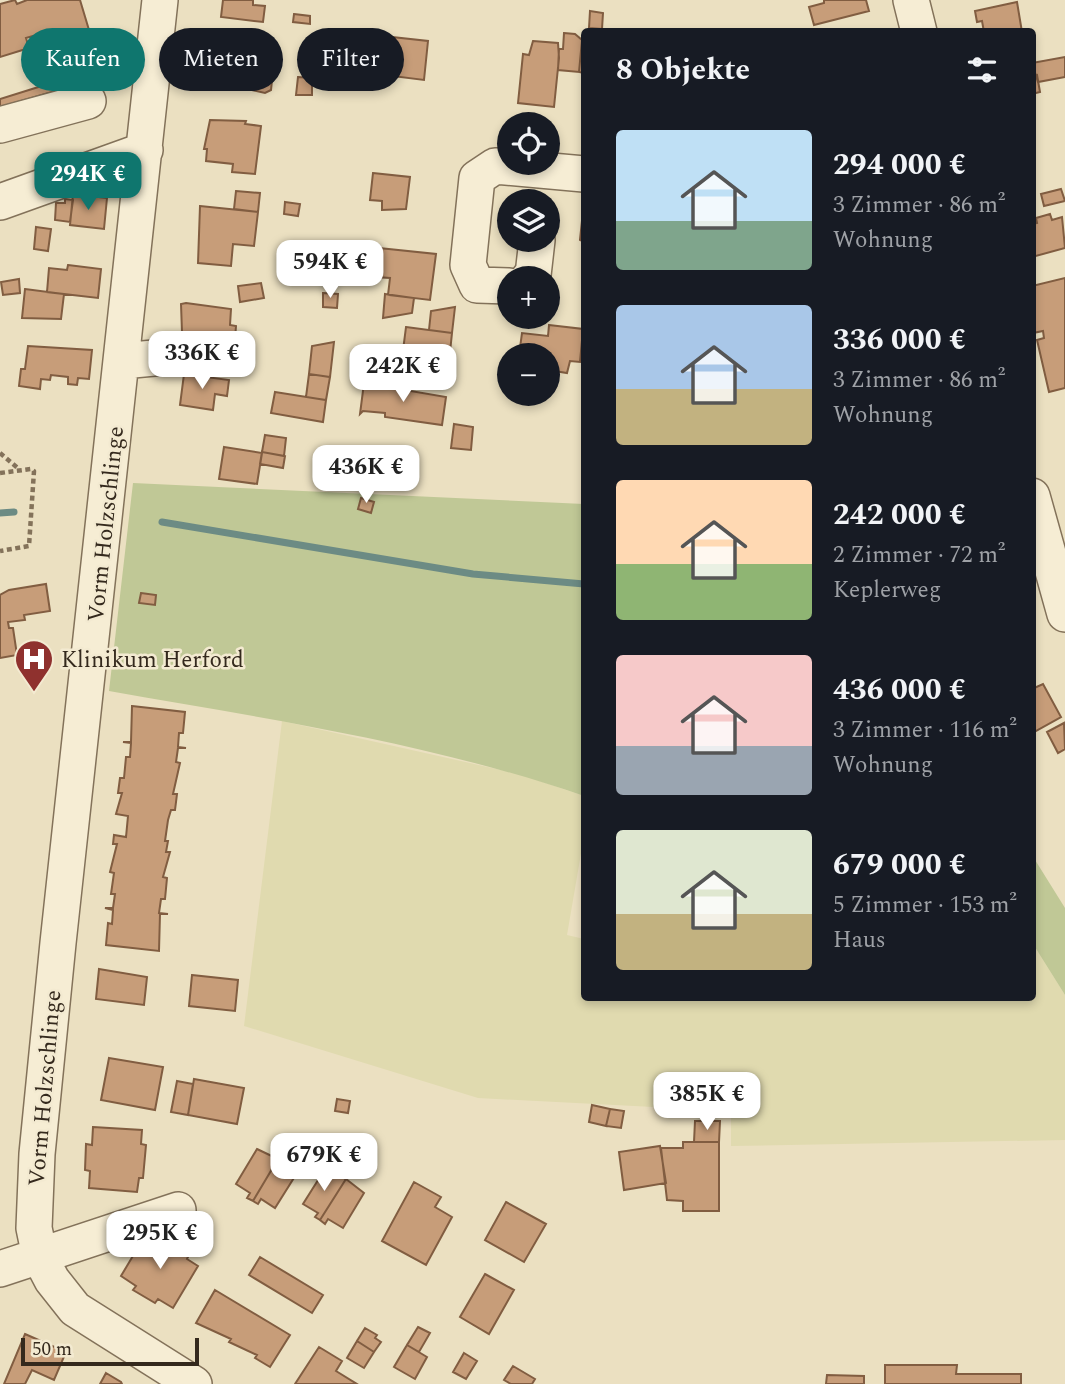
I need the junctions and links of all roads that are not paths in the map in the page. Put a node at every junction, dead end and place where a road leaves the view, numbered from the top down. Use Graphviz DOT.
graph roads {
  1 [pos="160,0"];
  2 [pos="911,0"];
  3 [pos="918,28"];
  4 [pos="88,101"];
  5 [pos="0,124"];
  6 [pos="145,150"];
  7 [pos="581,175"];
  8 [pos="542,186"];
  9 [pos="0,202"];
  10 [pos="497,286"];
  11 [pos="218,352"];
  12 [pos="122,361"];
  13 [pos="1036,510"];
  14 [pos="1065,614"];
  15 [pos="178,1210"];
  16 [pos="40,1256"];
  17 [pos="0,1269"];
  18 [pos="194,1384"];
  1 -- 6 [label="street, Vorm Holzschlinge"];
  2 -- 3 [label="street"];
  4 -- 5 [label="street"];
  6 -- 9 [label="street"];
  6 -- 12 [label="street, Vorm Holzschlinge"];
  7 -- 8 [label="street"];
  8 -- 10 [label="street"];
  11 -- 12 [label="street"];
  12 -- 16 [label="street, Vorm Holzschlinge"];
  13 -- 14 [label="street"];
  15 -- 16 [label="street"];
  16 -- 17 [label="street"];
  16 -- 18 [label="street, Vorm Holzschlinge"];
}
